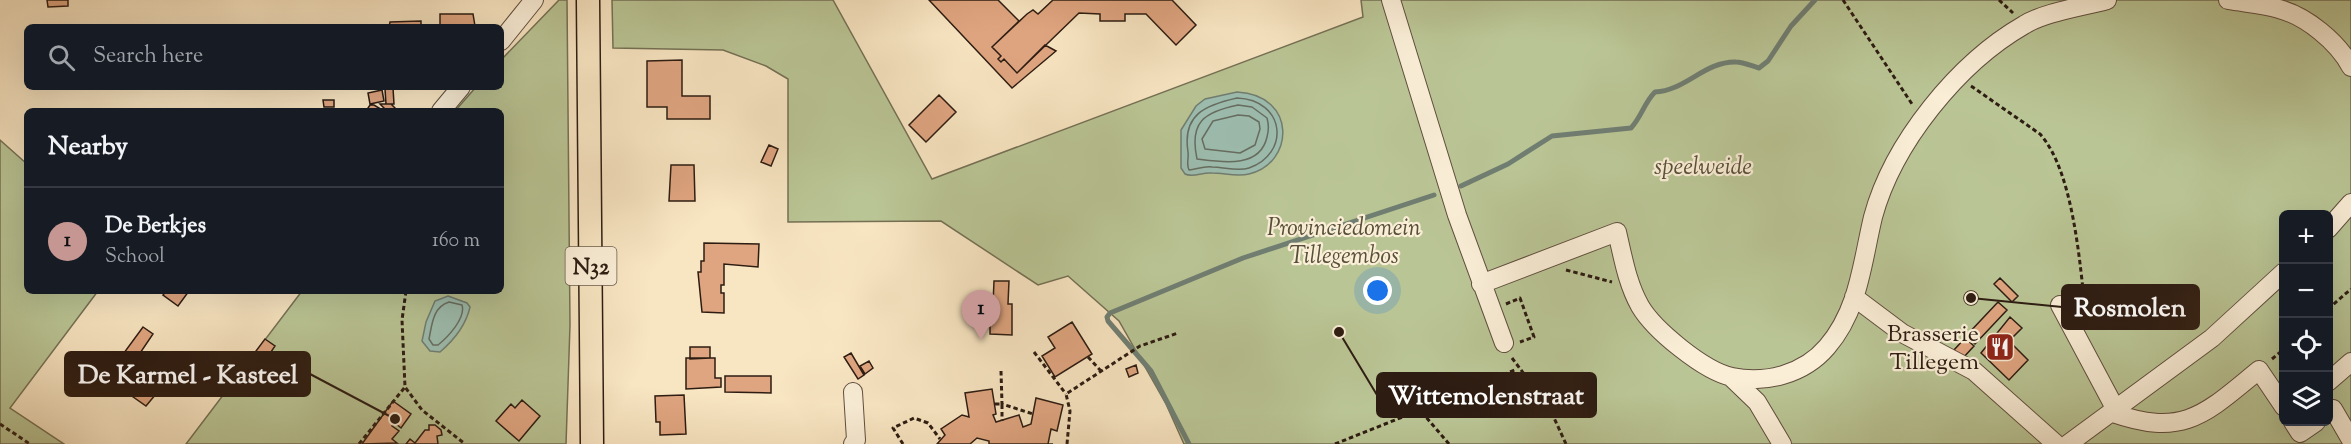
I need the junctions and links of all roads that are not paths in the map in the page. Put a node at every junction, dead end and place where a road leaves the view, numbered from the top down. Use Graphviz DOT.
graph roads {
  1 [pos="534,0"];
  2 [pos="588,0"];
  3 [pos="1391,0"];
  4 [pos="2107,0"];
  5 [pos="2228,0"];
  6 [pos="504,37"];
  7 [pos="2351,67"];
  8 [pos="458,90"];
  9 [pos="444,108"];
  10 [pos="2351,203"];
  11 [pos="2333,223"];
  12 [pos="2279,276"];
  13 [pos="1480,284"];
  14 [pos="1854,297"];
  15 [pos="2060,305"];
  16 [pos="1510,343"];
  17 [pos="2351,362"];
  18 [pos="1731,377"];
  19 [pos="2333,378"];
  20 [pos="853,392"];
  21 [pos="2279,401"];
  22 [pos="2114,411"];
  23 [pos="2333,413"];
  24 [pos="2296,426"];
  25 [pos="2310,426"];
  26 [pos="2351,441"];
  27 [pos="592,444"];
  28 [pos="853,444"];
  29 [pos="1782,444"];
  30 [pos="2056,444"];
  31 [pos="2068,444"];
  1 -- 6 [label="street"];
  2 -- 27 [label="main road, N32"];
  3 -- 13 [label="street"];
  4 -- 14 [label="street"];
  5 -- 7 [label="street"];
  8 -- 9 [label="street"];
  10 -- 11 [label="street"];
  12 -- 22 [label="street"];
  13 -- 16 [label="street"];
  13 -- 18 [label="street"];
  14 -- 18 [label="street"];
  14 -- 30 [label="street"];
  15 -- 22 [label="street"];
  17 -- 19 [label="street"];
  18 -- 29 [label="street"];
  20 -- 28 [label="street"];
  21 -- 22 [label="street"];
  22 -- 31 [label="street"];
  23 -- 26 [label="street"];
  24 -- 25 [label="street"];
}
